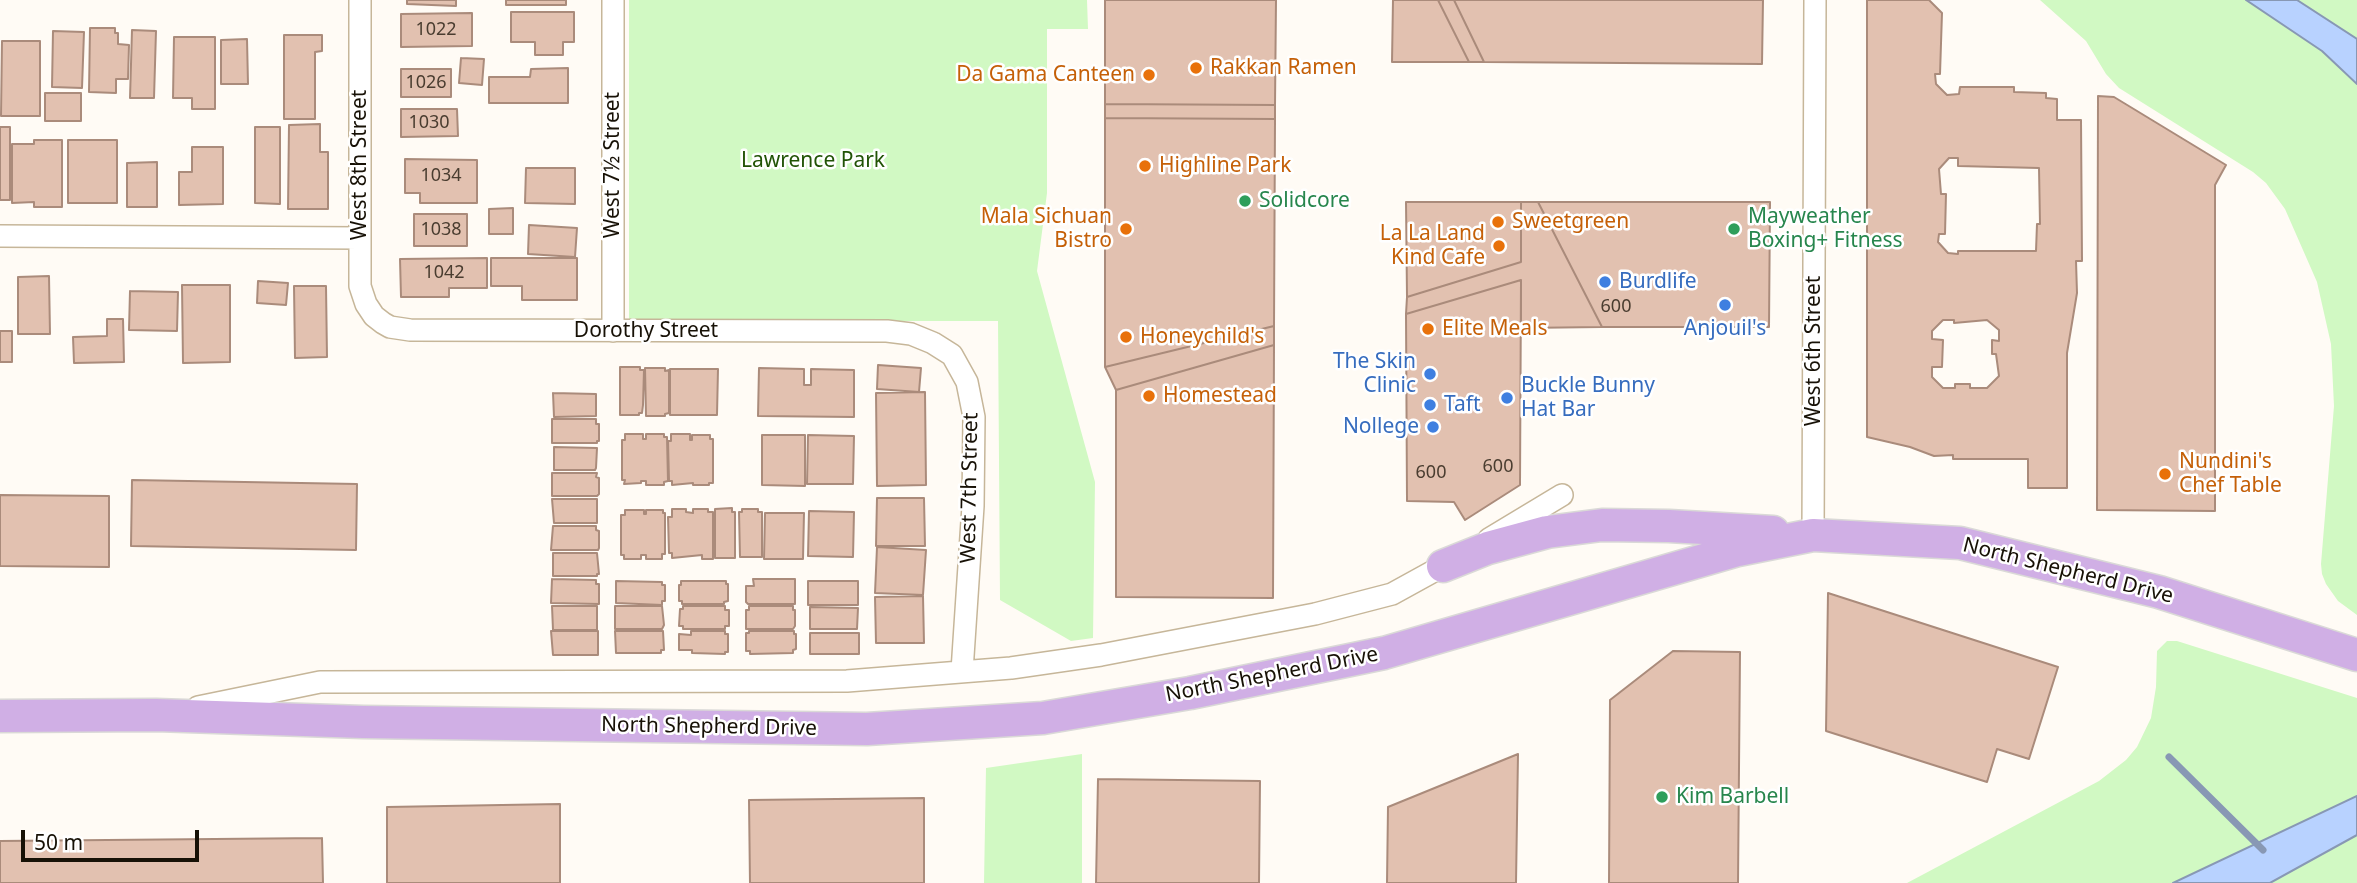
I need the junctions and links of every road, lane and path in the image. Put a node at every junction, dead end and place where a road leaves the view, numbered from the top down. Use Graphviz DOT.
graph roads {
  1 [pos="360,0"];
  2 [pos="613,0"];
  3 [pos="1815,0"];
  4 [pos="0,236"];
  5 [pos="360,238"];
  6 [pos="383,323"];
  7 [pos="613,331"];
  8 [pos="911,334"];
  9 [pos="1562,495"];
  10 [pos="1813,535"];
  11 [pos="1443,566"];
  12 [pos="2348,652"];
  13 [pos="962,671"];
  14 [pos="156,715"];
  15 [pos="0,716"];
  1 -- 5 [label="street, West 8th Street"];
  2 -- 7 [label="street, West 7½ Street"];
  3 -- 10 [label="street, West 6th Street"];
  4 -- 5 [label="street"];
  5 -- 6 [label="street, West 8th Street"];
  6 -- 7 [label="street, Dorothy Street"];
  7 -- 8 [label="street, Dorothy Street"];
  8 -- 13 [label="street, West 7th Street"];
  9 -- 11 [label="street, North Shepherd Drive"];
  10 -- 11 [label="main road"];
  10 -- 12 [label="main road, North Shepherd Drive"];
  10 -- 14 [label="main road, North Shepherd Drive"];
  11 -- 13 [label="street, North Shepherd Drive"];
  13 -- 14 [label="street, North Shepherd Drive"];
  14 -- 15 [label="main road, North Shepherd Drive"];
}
